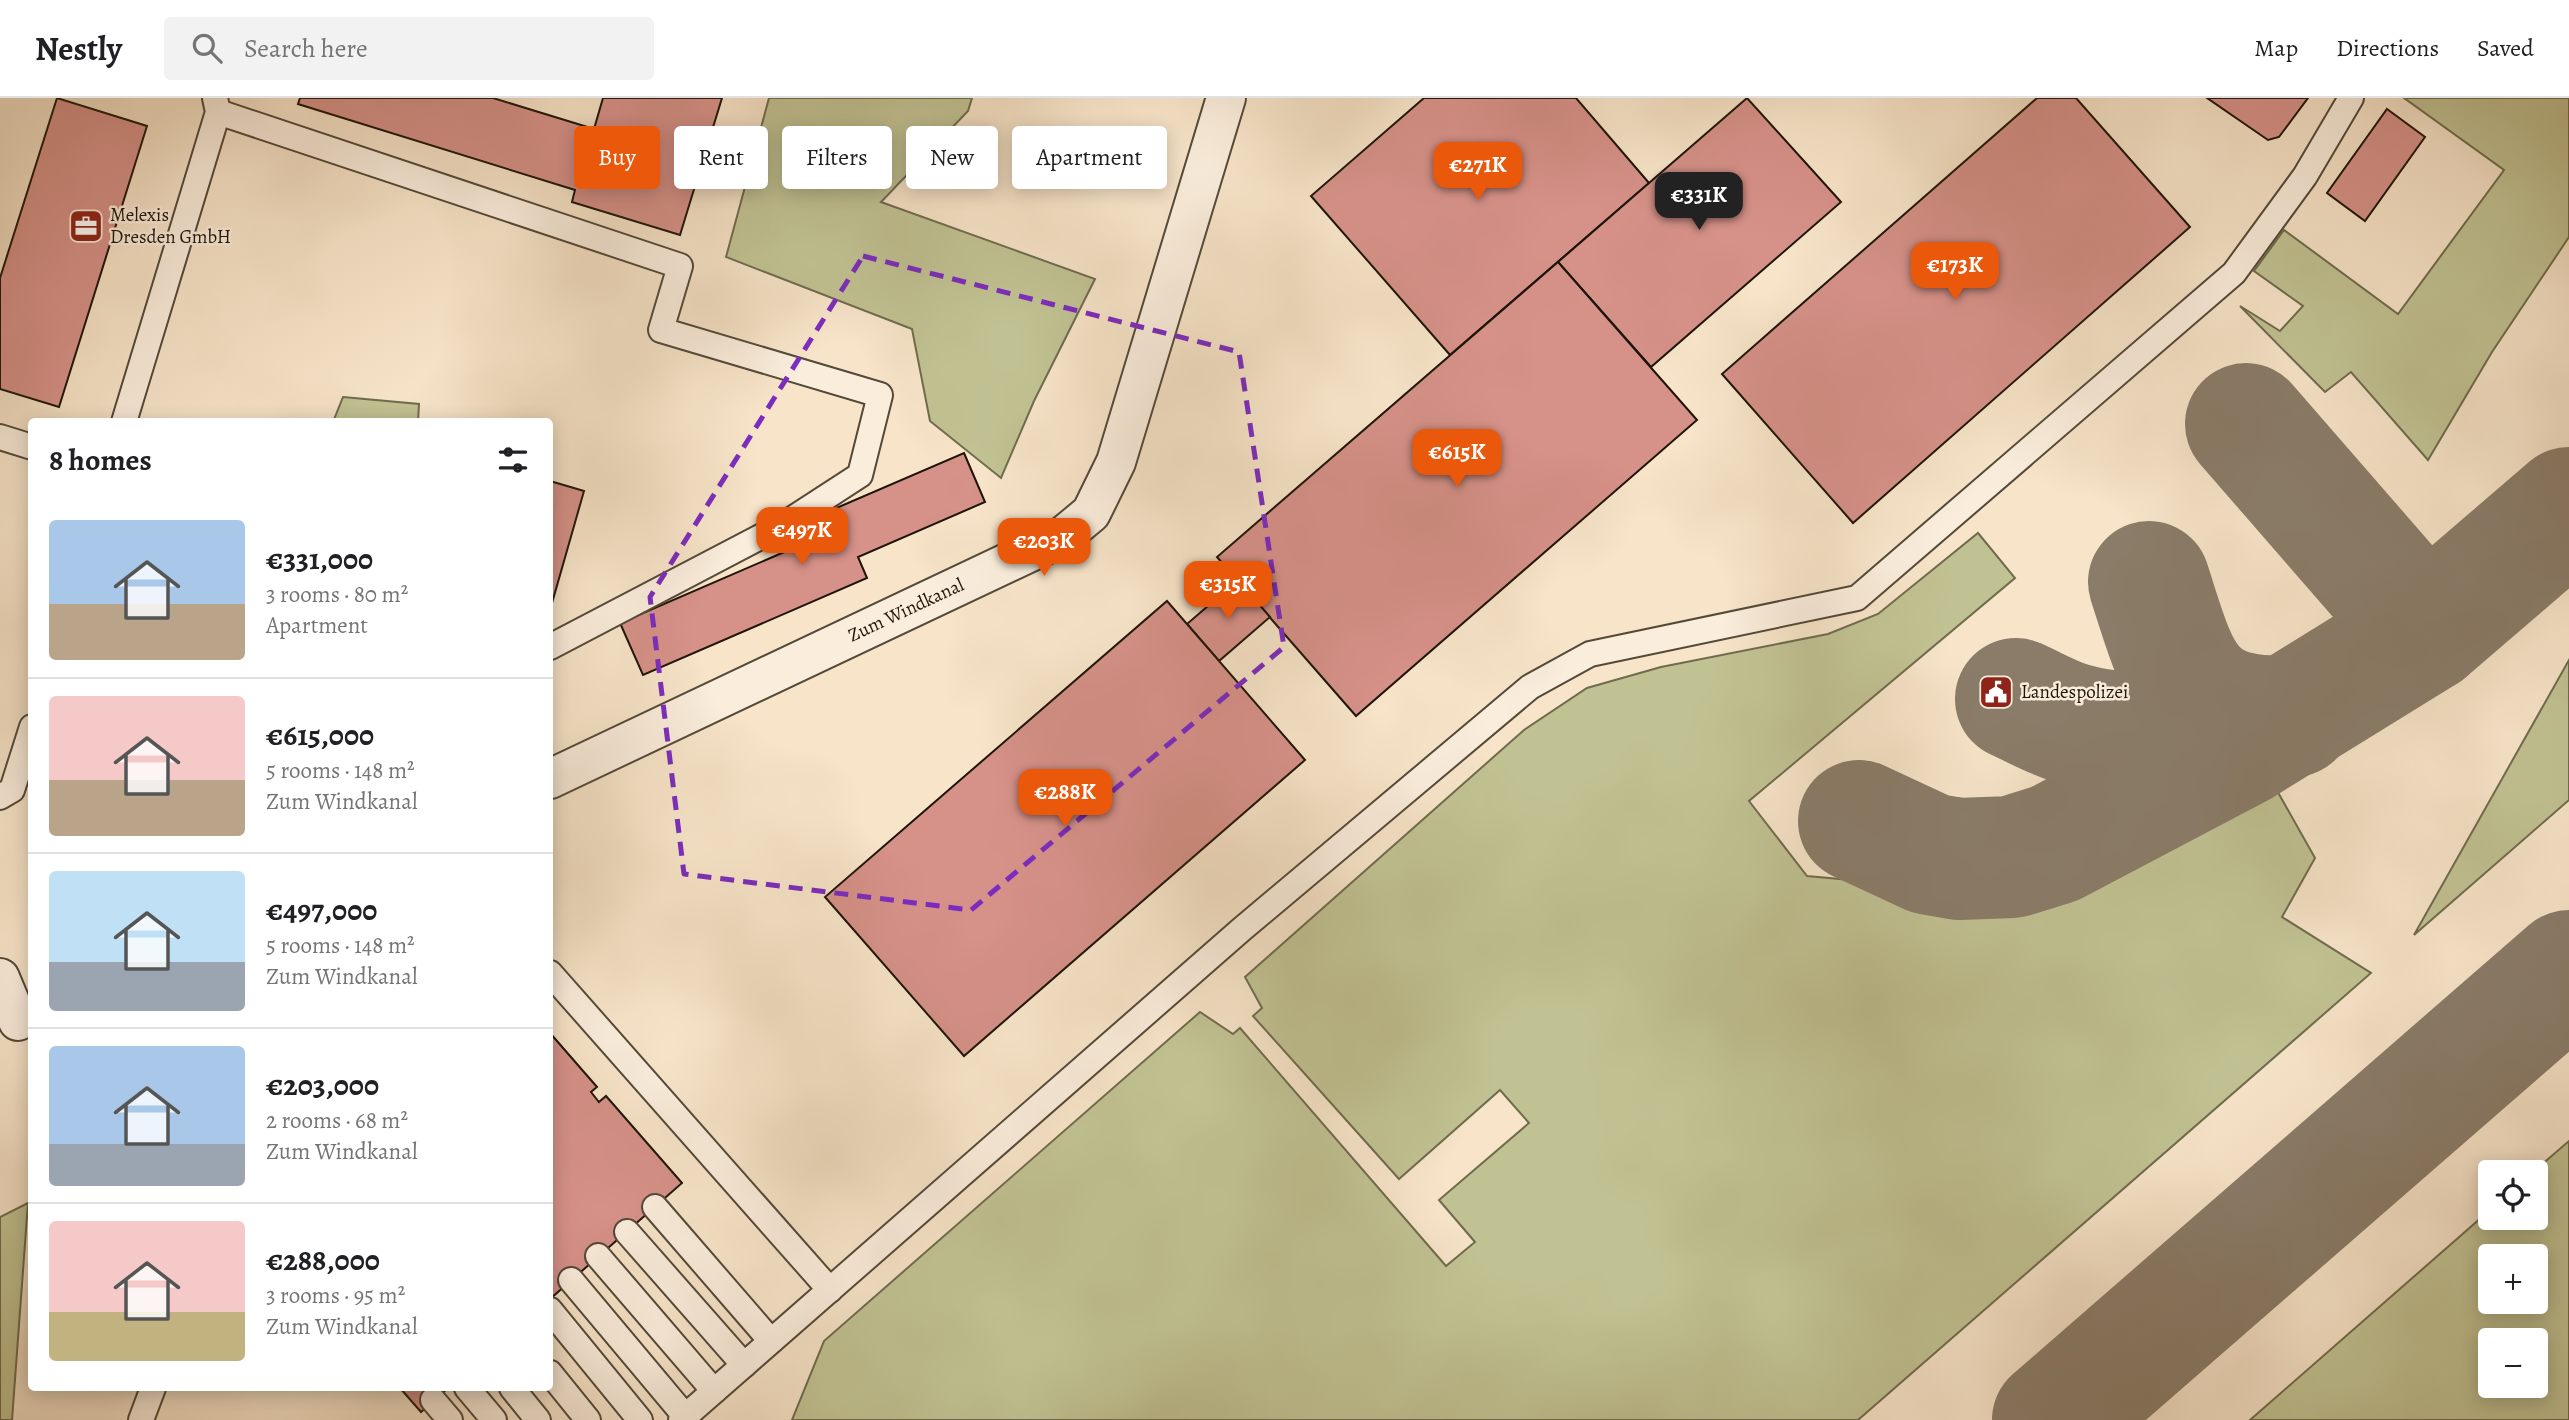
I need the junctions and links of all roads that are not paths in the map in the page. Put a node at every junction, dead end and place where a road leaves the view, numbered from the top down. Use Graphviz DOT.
graph roads {
  1 [pos="1226,98"];
  2 [pos="2351,98"];
  3 [pos="216,105"];
  4 [pos="125,418"];
  5 [pos="0,437"];
  6 [pos="28,446"];
  7 [pos="553,645"];
  8 [pos="28,740"];
  9 [pos="553,778"];
  10 [pos="0,797"];
  11 [pos="553,976"];
  12 [pos="0,978"];
  13 [pos="16,1022"];
  14 [pos="655,1207"];
  15 [pos="627,1232"];
  16 [pos="598,1256"];
  17 [pos="571,1280"];
  18 [pos="830,1290"];
  19 [pos="553,1314"];
  20 [pos="771,1341"];
  21 [pos="744,1365"];
  22 [pos="553,1377"];
  23 [pos="152,1391"];
  24 [pos="470,1391"];
  25 [pos="514,1391"];
  26 [pos="714,1391"];
  27 [pos="433,1400"];
  28 [pos="683,1418"];
  29 [pos="142,1420"];
  30 [pos="450,1420"];
  31 [pos="494,1420"];
  32 [pos="538,1420"];
  33 [pos="588,1420"];
  34 [pos="640,1420"];
  1 -- 9 [label="street, Zum Windkanal"];
  2 -- 18 [label="lane"];
  3 -- 4 [label="lane"];
  3 -- 7 [label="lane"];
  5 -- 6 [label="lane"];
  8 -- 10 [label="lane"];
  11 -- 18 [label="lane"];
  12 -- 13 [label="street"];
  14 -- 20 [label="lane"];
  15 -- 21 [label="lane"];
  16 -- 26 [label="lane"];
  17 -- 28 [label="lane"];
  18 -- 20 [label="lane"];
  19 -- 34 [label="lane"];
  20 -- 21 [label="lane"];
  21 -- 26 [label="lane"];
  22 -- 33 [label="lane"];
  23 -- 29 [label="lane"];
  24 -- 31 [label="lane"];
  25 -- 32 [label="lane"];
  26 -- 28 [label="lane"];
  27 -- 30 [label="lane"];
}
